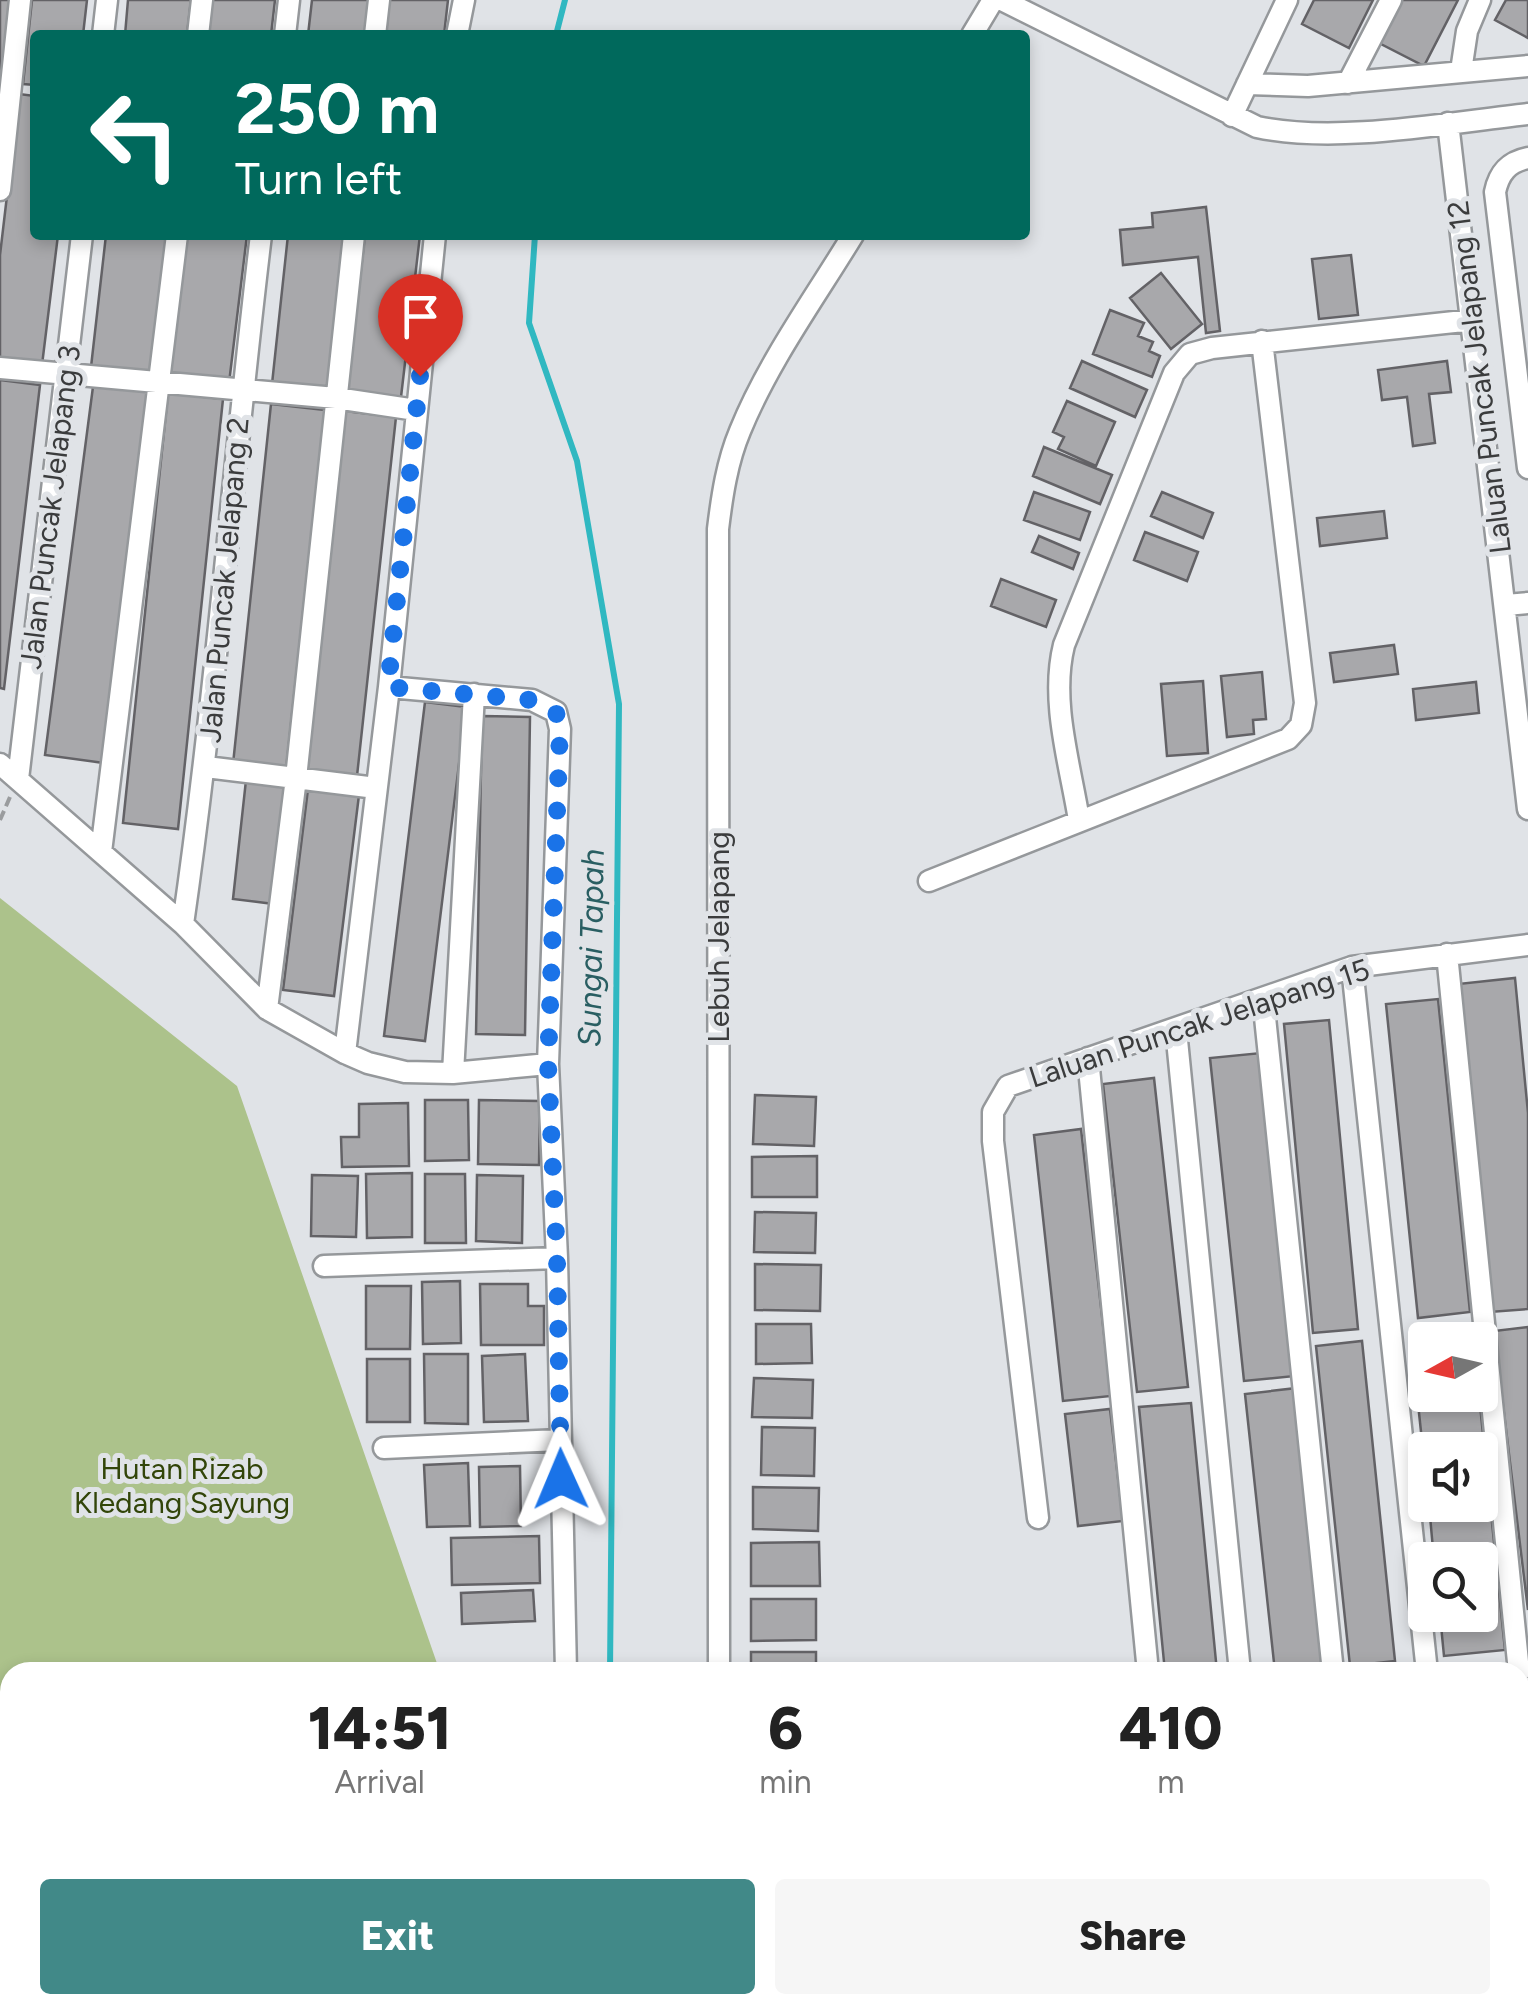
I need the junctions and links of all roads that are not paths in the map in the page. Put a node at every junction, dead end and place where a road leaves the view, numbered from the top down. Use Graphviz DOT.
graph roads {
  1 [pos="20,0"];
  2 [pos="107,0"];
  3 [pos="202,0"];
  4 [pos="289,0"];
  5 [pos="379,0"];
  6 [pos="464,0"];
  7 [pos="994,0"];
  8 [pos="1002,0"];
  9 [pos="1286,0"];
  10 [pos="1391,0"];
  11 [pos="1480,0"];
  12 [pos="104,30"];
  13 [pos="199,30"];
  14 [pos="286,30"];
  15 [pos="376,30"];
  16 [pos="457,30"];
  17 [pos="975,30"];
  18 [pos="1528,66"];
  19 [pos="1461,71"];
  20 [pos="1348,83"];
  21 [pos="1246,84"];
  22 [pos="1528,114"];
  23 [pos="1232,116"];
  24 [pos="1448,123"];
  25 [pos="1528,158"];
  26 [pos="0,190"];
  27 [pos="81,240"];
  28 [pos="176,240"];
  29 [pos="260,240"];
  30 [pos="353,240"];
  31 [pos="434,240"];
  32 [pos="849,240"];
  33 [pos="1472,320"];
  34 [pos="1262,341"];
  35 [pos="0,368"];
  36 [pos="67,373"];
  37 [pos="161,380"];
  38 [pos="242,388"];
  39 [pos="336,398"];
  40 [pos="416,410"];
  41 [pos="1528,468"];
  42 [pos="1528,603"];
  43 [pos="1506,605"];
  44 [pos="388,687"];
  45 [pos="474,694"];
  46 [pos="0,764"];
  47 [pos="206,767"];
  48 [pos="18,778"];
  49 [pos="296,778"];
  50 [pos="376,788"];
  51 [pos="1528,810"];
  52 [pos="1079,820"];
  53 [pos="101,852"];
  54 [pos="929,881"];
  55 [pos="184,924"];
  56 [pos="1528,945"];
  57 [pos="1448,954"];
  58 [pos="1352,967"];
  59 [pos="1262,998"];
  60 [pos="267,1009"];
  61 [pos="1176,1030"];
  62 [pos="346,1053"];
  63 [pos="1088,1058"];
  64 [pos="548,1064"];
  65 [pos="454,1073"];
  66 [pos="557,1258"];
  67 [pos="324,1266"];
  68 [pos="560,1440"];
  69 [pos="384,1448"];
  70 [pos="1038,1518"];
  71 [pos="566,1662"];
  72 [pos="719,1662"];
  73 [pos="1147,1662"];
  74 [pos="1239,1662"];
  75 [pos="1332,1662"];
  76 [pos="1426,1662"];
  77 [pos="1518,1662"];
  1 -- 26 [label="street"];
  2 -- 12 [label="street"];
  3 -- 13 [label="street"];
  4 -- 14 [label="street"];
  5 -- 15 [label="street"];
  6 -- 16 [label="street"];
  7 -- 17 [label="street"];
  8 -- 23 [label="street"];
  9 -- 21 [label="street"];
  10 -- 20 [label="street"];
  11 -- 19 [label="street"];
  18 -- 19 [label="street"];
  19 -- 20 [label="street"];
  20 -- 21 [label="street"];
  21 -- 23 [label="street"];
  22 -- 24 [label="street"];
  23 -- 24 [label="street"];
  24 -- 33 [label="street, Laluan Puncak Jelapang 12"];
  25 -- 41 [label="street, Laluan Puncak Jelapang 12"];
  27 -- 36 [label="street, Jalan Puncak Jelapang 3"];
  28 -- 37 [label="street"];
  29 -- 38 [label="street, Jalan Puncak Jelapang 2"];
  30 -- 39 [label="street"];
  31 -- 40 [label="street"];
  32 -- 72 [label="street, Lebuh Jelapang"];
  33 -- 34 [label="street"];
  33 -- 43 [label="street, Laluan Puncak Jelapang 12"];
  34 -- 52 [label="street"];
  34 -- 52 [label="street"];
  35 -- 36 [label="street"];
  36 -- 37 [label="street"];
  36 -- 48 [label="street, Jalan Puncak Jelapang 3"];
  37 -- 38 [label="street"];
  37 -- 53 [label="street"];
  38 -- 39 [label="street"];
  38 -- 47 [label="street, Jalan Puncak Jelapang 2"];
  39 -- 40 [label="street"];
  39 -- 49 [label="street"];
  40 -- 44 [label="street"];
  42 -- 43 [label="street"];
  43 -- 51 [label="street, Laluan Puncak Jelapang 12"];
  44 -- 45 [label="street"];
  44 -- 50 [label="street"];
  45 -- 64 [label="street"];
  45 -- 65 [label="street"];
  46 -- 48 [label="street"];
  47 -- 49 [label="street"];
  47 -- 55 [label="street, Jalan Puncak Jelapang 2"];
  48 -- 53 [label="street"];
  49 -- 50 [label="street"];
  49 -- 60 [label="street"];
  50 -- 62 [label="street"];
  52 -- 54 [label="street"];
  53 -- 55 [label="street"];
  55 -- 60 [label="street"];
  56 -- 57 [label="street, Laluan Puncak Jelapang 15"];
  57 -- 58 [label="street, Laluan Puncak Jelapang 15"];
  57 -- 77 [label="street"];
  58 -- 59 [label="street, Laluan Puncak Jelapang 15"];
  58 -- 76 [label="street"];
  59 -- 61 [label="street, Laluan Puncak Jelapang 15"];
  59 -- 75 [label="street"];
  60 -- 62 [label="street"];
  61 -- 63 [label="street, Laluan Puncak Jelapang 15"];
  61 -- 74 [label="street"];
  62 -- 65 [label="street"];
  63 -- 70 [label="street, Laluan Puncak Jelapang 15"];
  63 -- 73 [label="street"];
  64 -- 65 [label="street"];
  64 -- 66 [label="street"];
  66 -- 67 [label="street"];
  66 -- 68 [label="street"];
  68 -- 69 [label="street"];
  68 -- 71 [label="street"];
}
